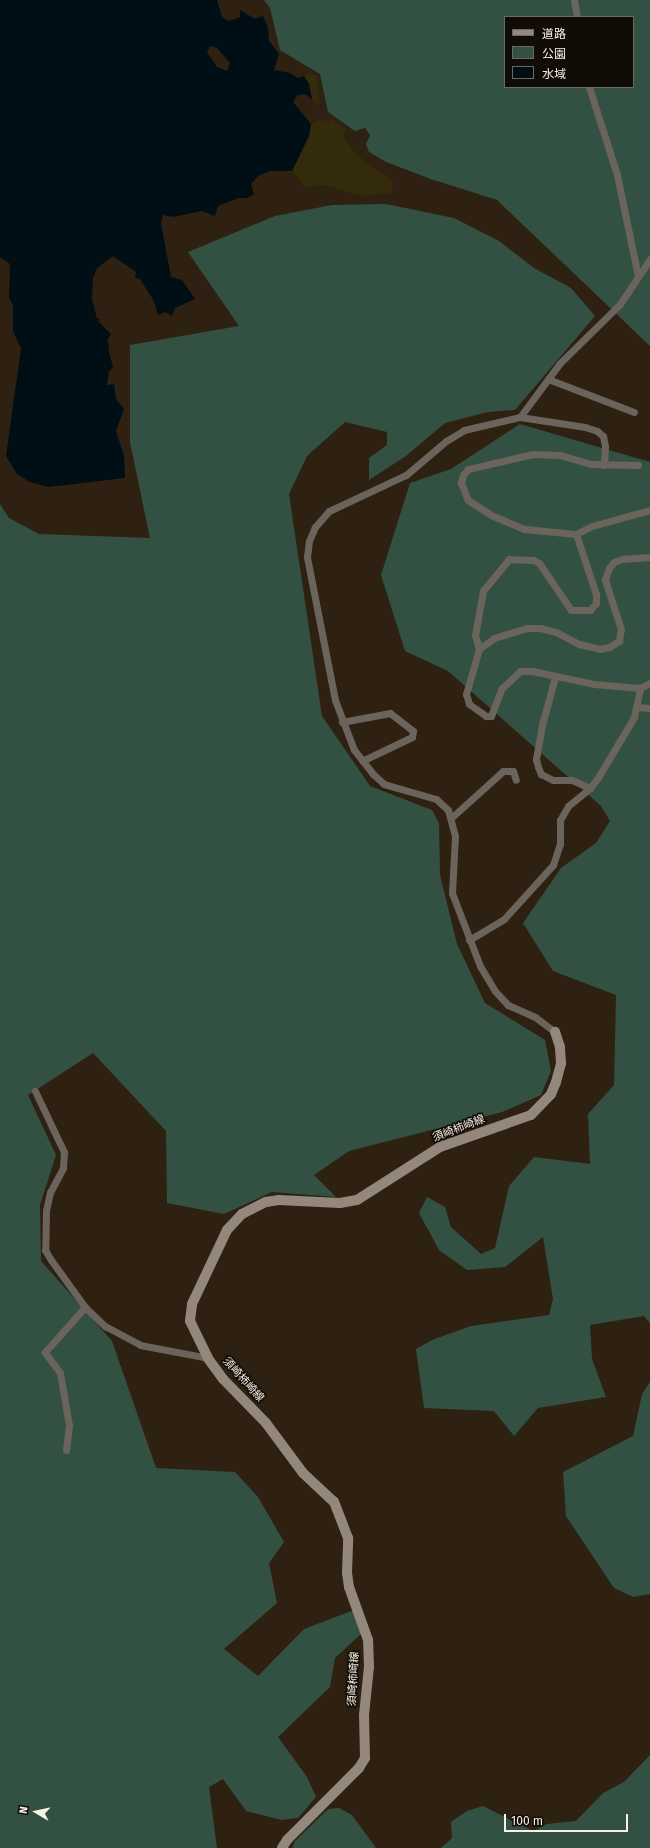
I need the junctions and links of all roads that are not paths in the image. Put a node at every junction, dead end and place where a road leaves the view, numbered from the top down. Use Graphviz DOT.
graph roads {
  1 [pos="574,0"];
  2 [pos="577,16"];
  3 [pos="589,88"];
  4 [pos="650,259"];
  5 [pos="638,276"];
  6 [pos="548,379"];
  7 [pos="634,412"];
  8 [pos="520,417"];
  9 [pos="604,465"];
  10 [pos="638,465"];
  11 [pos="650,510"];
  12 [pos="576,534"];
  13 [pos="650,557"];
  14 [pos="479,650"];
  15 [pos="555,677"];
  16 [pos="650,683"];
  17 [pos="640,688"];
  18 [pos="638,707"];
  19 [pos="650,708"];
  20 [pos="342,722"];
  21 [pos="362,761"];
  22 [pos="516,780"];
  23 [pos="590,788"];
  24 [pos="451,818"];
  25 [pos="469,940"];
  26 [pos="555,1032"];
  27 [pos="35,1091"];
  28 [pos="85,1307"];
  29 [pos="208,1358"];
  30 [pos="66,1450"];
  31 [pos="282,1848"];
  1 -- 2 [label="street"];
  3 -- 5 [label="street"];
  4 -- 5 [label="street"];
  5 -- 6 [label="street"];
  6 -- 7 [label="street"];
  6 -- 8 [label="street"];
  8 -- 9 [label="street"];
  8 -- 20 [label="street"];
  9 -- 10 [label="street"];
  9 -- 12 [label="street"];
  11 -- 12 [label="street"];
  12 -- 14 [label="street"];
  13 -- 14 [label="street"];
  14 -- 15 [label="street"];
  15 -- 17 [label="street"];
  15 -- 23 [label="street"];
  16 -- 17 [label="street"];
  17 -- 18 [label="street"];
  18 -- 19 [label="street"];
  18 -- 23 [label="street"];
  20 -- 21 [label="street"];
  20 -- 21 [label="street"];
  21 -- 24 [label="street"];
  22 -- 24 [label="street"];
  23 -- 25 [label="street"];
  24 -- 25 [label="street"];
  25 -- 26 [label="street"];
  26 -- 29 [label="main road, 須崎柿崎線"];
  27 -- 28 [label="street"];
  28 -- 29 [label="street"];
  28 -- 30 [label="street"];
  29 -- 31 [label="main road, 須崎柿崎線"];
}
